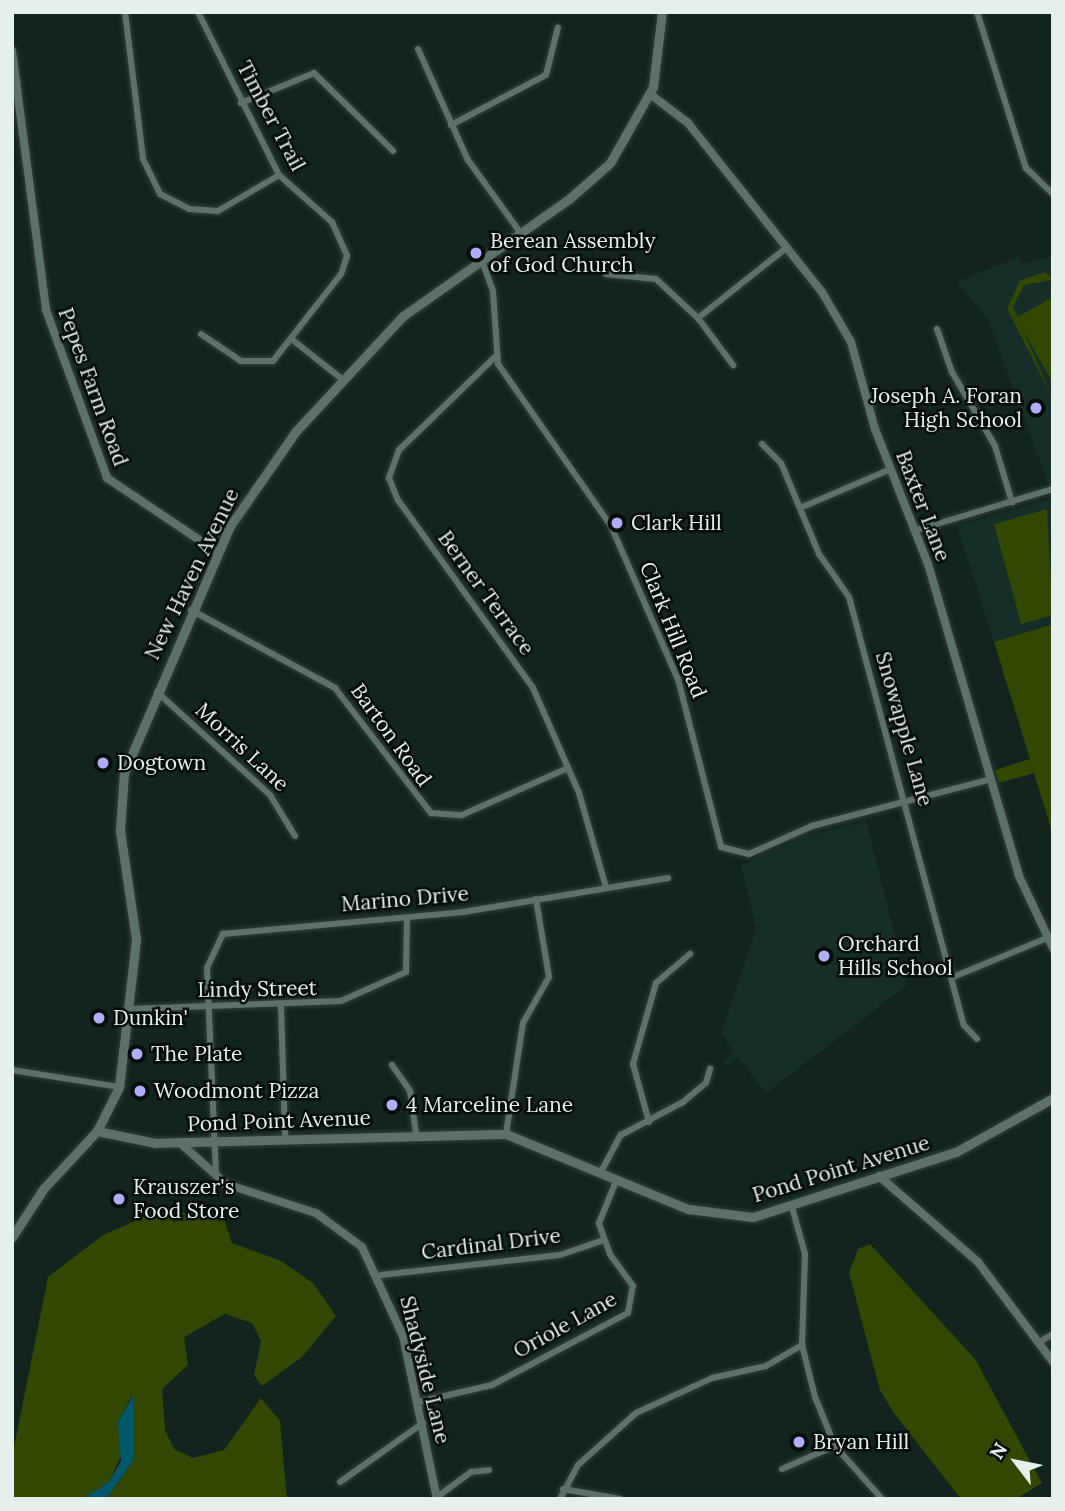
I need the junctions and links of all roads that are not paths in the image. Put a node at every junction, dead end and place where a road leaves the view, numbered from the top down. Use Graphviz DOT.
graph roads {
  1 [pos="125,12"];
  2 [pos="198,12"];
  3 [pos="662,12"];
  4 [pos="977,12"];
  5 [pos="558,27"];
  6 [pos="418,49"];
  7 [pos="12,51"];
  8 [pos="650,94"];
  9 [pos="241,103"];
  10 [pos="451,125"];
  11 [pos="393,152"];
  12 [pos="279,175"];
  13 [pos="1053,194"];
  14 [pos="520,232"];
  15 [pos="786,248"];
  16 [pos="481,258"];
  17 [pos="606,274"];
  18 [pos="698,318"];
  19 [pos="937,329"];
  20 [pos="201,334"];
  21 [pos="294,341"];
  22 [pos="495,356"];
  23 [pos="733,365"];
  24 [pos="342,380"];
  25 [pos="762,444"];
  26 [pos="891,469"];
  27 [pos="1053,489"];
  28 [pos="1012,502"];
  29 [pos="800,508"];
  30 [pos="917,530"];
  31 [pos="217,552"];
  32 [pos="191,610"];
  33 [pos="155,690"];
  34 [pos="568,768"];
  35 [pos="991,779"];
  36 [pos="907,803"];
  37 [pos="295,836"];
  38 [pos="668,878"];
  39 [pos="606,887"];
  40 [pos="536,900"];
  41 [pos="407,918"];
  42 [pos="1047,939"];
  43 [pos="1053,948"];
  44 [pos="690,954"];
  45 [pos="953,977"];
  46 [pos="209,1007"];
  47 [pos="281,1007"];
  48 [pos="130,1009"];
  49 [pos="977,1039"];
  50 [pos="392,1065"];
  51 [pos="710,1069"];
  52 [pos="12,1070"];
  53 [pos="119,1087"];
  54 [pos="1053,1098"];
  55 [pos="649,1122"];
  56 [pos="97,1132"];
  57 [pos="416,1133"];
  58 [pos="506,1135"];
  59 [pos="285,1137"];
  60 [pos="213,1140"];
  61 [pos="179,1142"];
  62 [pos="602,1170"];
  63 [pos="879,1176"];
  64 [pos="618,1177"];
  65 [pos="221,1180"];
  66 [pos="792,1207"];
  67 [pos="12,1237"];
  68 [pos="604,1240"];
  69 [pos="380,1275"];
  70 [pos="1053,1334"];
  71 [pos="1041,1341"];
  72 [pos="802,1345"];
  73 [pos="1053,1362"];
  74 [pos="418,1402"];
  75 [pos="423,1423"];
  76 [pos="835,1446"];
  77 [pos="782,1469"];
  78 [pos="489,1470"];
  79 [pos="340,1482"];
  80 [pos="563,1489"];
  81 [pos="437,1498"];
  82 [pos="560,1499"];
  83 [pos="620,1499"];
  84 [pos="881,1499"];
  1 -- 12 [label="street"];
  2 -- 9 [label="street, Timber Trail"];
  3 -- 8 [label="main road, New Haven Avenue"];
  4 -- 13 [label="street"];
  5 -- 10 [label="street"];
  6 -- 10 [label="street"];
  7 -- 31 [label="street, Pepes Farm Road"];
  8 -- 14 [label="main road, New Haven Avenue"];
  8 -- 15 [label="street, Baxter Lane"];
  9 -- 11 [label="street"];
  9 -- 12 [label="street, Timber Trail"];
  10 -- 14 [label="street"];
  12 -- 21 [label="street, Timber Trail"];
  14 -- 16 [label="main road, New Haven Avenue"];
  15 -- 18 [label="street"];
  15 -- 26 [label="street, Baxter Lane"];
  16 -- 22 [label="street"];
  16 -- 24 [label="main road, New Haven Avenue"];
  17 -- 18 [label="street"];
  18 -- 23 [label="street"];
  19 -- 28 [label="street"];
  20 -- 21 [label="street, Timber Trail"];
  21 -- 24 [label="street"];
  22 -- 34 [label="street, Berner Terrace"];
  22 -- 36 [label="street, Clark Hill Road"];
  24 -- 31 [label="main road, New Haven Avenue"];
  25 -- 29 [label="street, Snowapple Lane"];
  26 -- 29 [label="street"];
  26 -- 30 [label="street, Baxter Lane"];
  27 -- 28 [label="street"];
  28 -- 30 [label="street"];
  29 -- 36 [label="street, Snowapple Lane"];
  30 -- 35 [label="street, Baxter Lane"];
  31 -- 32 [label="main road, New Haven Avenue"];
  32 -- 33 [label="main road, New Haven Avenue"];
  32 -- 34 [label="street, Barton Road"];
  33 -- 37 [label="street, Morris Lane"];
  33 -- 48 [label="main road, New Haven Avenue"];
  34 -- 39 [label="street, Berner Terrace"];
  35 -- 36 [label="street"];
  35 -- 42 [label="street, Baxter Lane"];
  36 -- 45 [label="street, Snowapple Lane"];
  38 -- 39 [label="street, Marino Drive"];
  39 -- 40 [label="street, Marino Drive"];
  40 -- 41 [label="street, Marino Drive"];
  40 -- 58 [label="street"];
  41 -- 46 [label="street, Marino Drive"];
  41 -- 47 [label="street, Lindy Street"];
  42 -- 43 [label="street, Baxter Lane"];
  42 -- 45 [label="street"];
  44 -- 55 [label="street"];
  45 -- 49 [label="street, Snowapple Lane"];
  46 -- 47 [label="street, Lindy Street"];
  46 -- 48 [label="street, Lindy Street"];
  46 -- 60 [label="street, Marino Drive"];
  47 -- 59 [label="street"];
  48 -- 53 [label="main road, New Haven Avenue"];
  50 -- 57 [label="street"];
  51 -- 55 [label="street"];
  52 -- 53 [label="street"];
  53 -- 56 [label="main road, New Haven Avenue"];
  54 -- 63 [label="main road, Pond Point Avenue"];
  55 -- 62 [label="street"];
  56 -- 61 [label="main road, Pond Point Avenue"];
  56 -- 67 [label="main road, New Haven Avenue"];
  57 -- 58 [label="main road, Pond Point Avenue"];
  57 -- 59 [label="main road, Pond Point Avenue"];
  58 -- 62 [label="main road, Pond Point Avenue"];
  59 -- 60 [label="main road, Pond Point Avenue"];
  60 -- 61 [label="main road, Pond Point Avenue"];
  60 -- 65 [label="street"];
  61 -- 65 [label="street, Shadyside Lane"];
  62 -- 64 [label="main road, Pond Point Avenue"];
  63 -- 66 [label="main road, Pond Point Avenue"];
  63 -- 71 [label="street"];
  64 -- 66 [label="main road, Pond Point Avenue"];
  64 -- 68 [label="street"];
  65 -- 69 [label="street, Shadyside Lane"];
  66 -- 72 [label="street"];
  68 -- 69 [label="street, Cardinal Drive"];
  68 -- 74 [label="street, Oriole Lane"];
  69 -- 74 [label="street, Shadyside Lane"];
  70 -- 71 [label="street"];
  71 -- 73 [label="street"];
  72 -- 76 [label="street"];
  72 -- 80 [label="street"];
  74 -- 75 [label="street, Shadyside Lane"];
  75 -- 79 [label="street"];
  75 -- 81 [label="street, Shadyside Lane"];
  76 -- 77 [label="street"];
  76 -- 84 [label="street"];
  78 -- 81 [label="street"];
  80 -- 82 [label="street"];
  80 -- 83 [label="street"];
}
